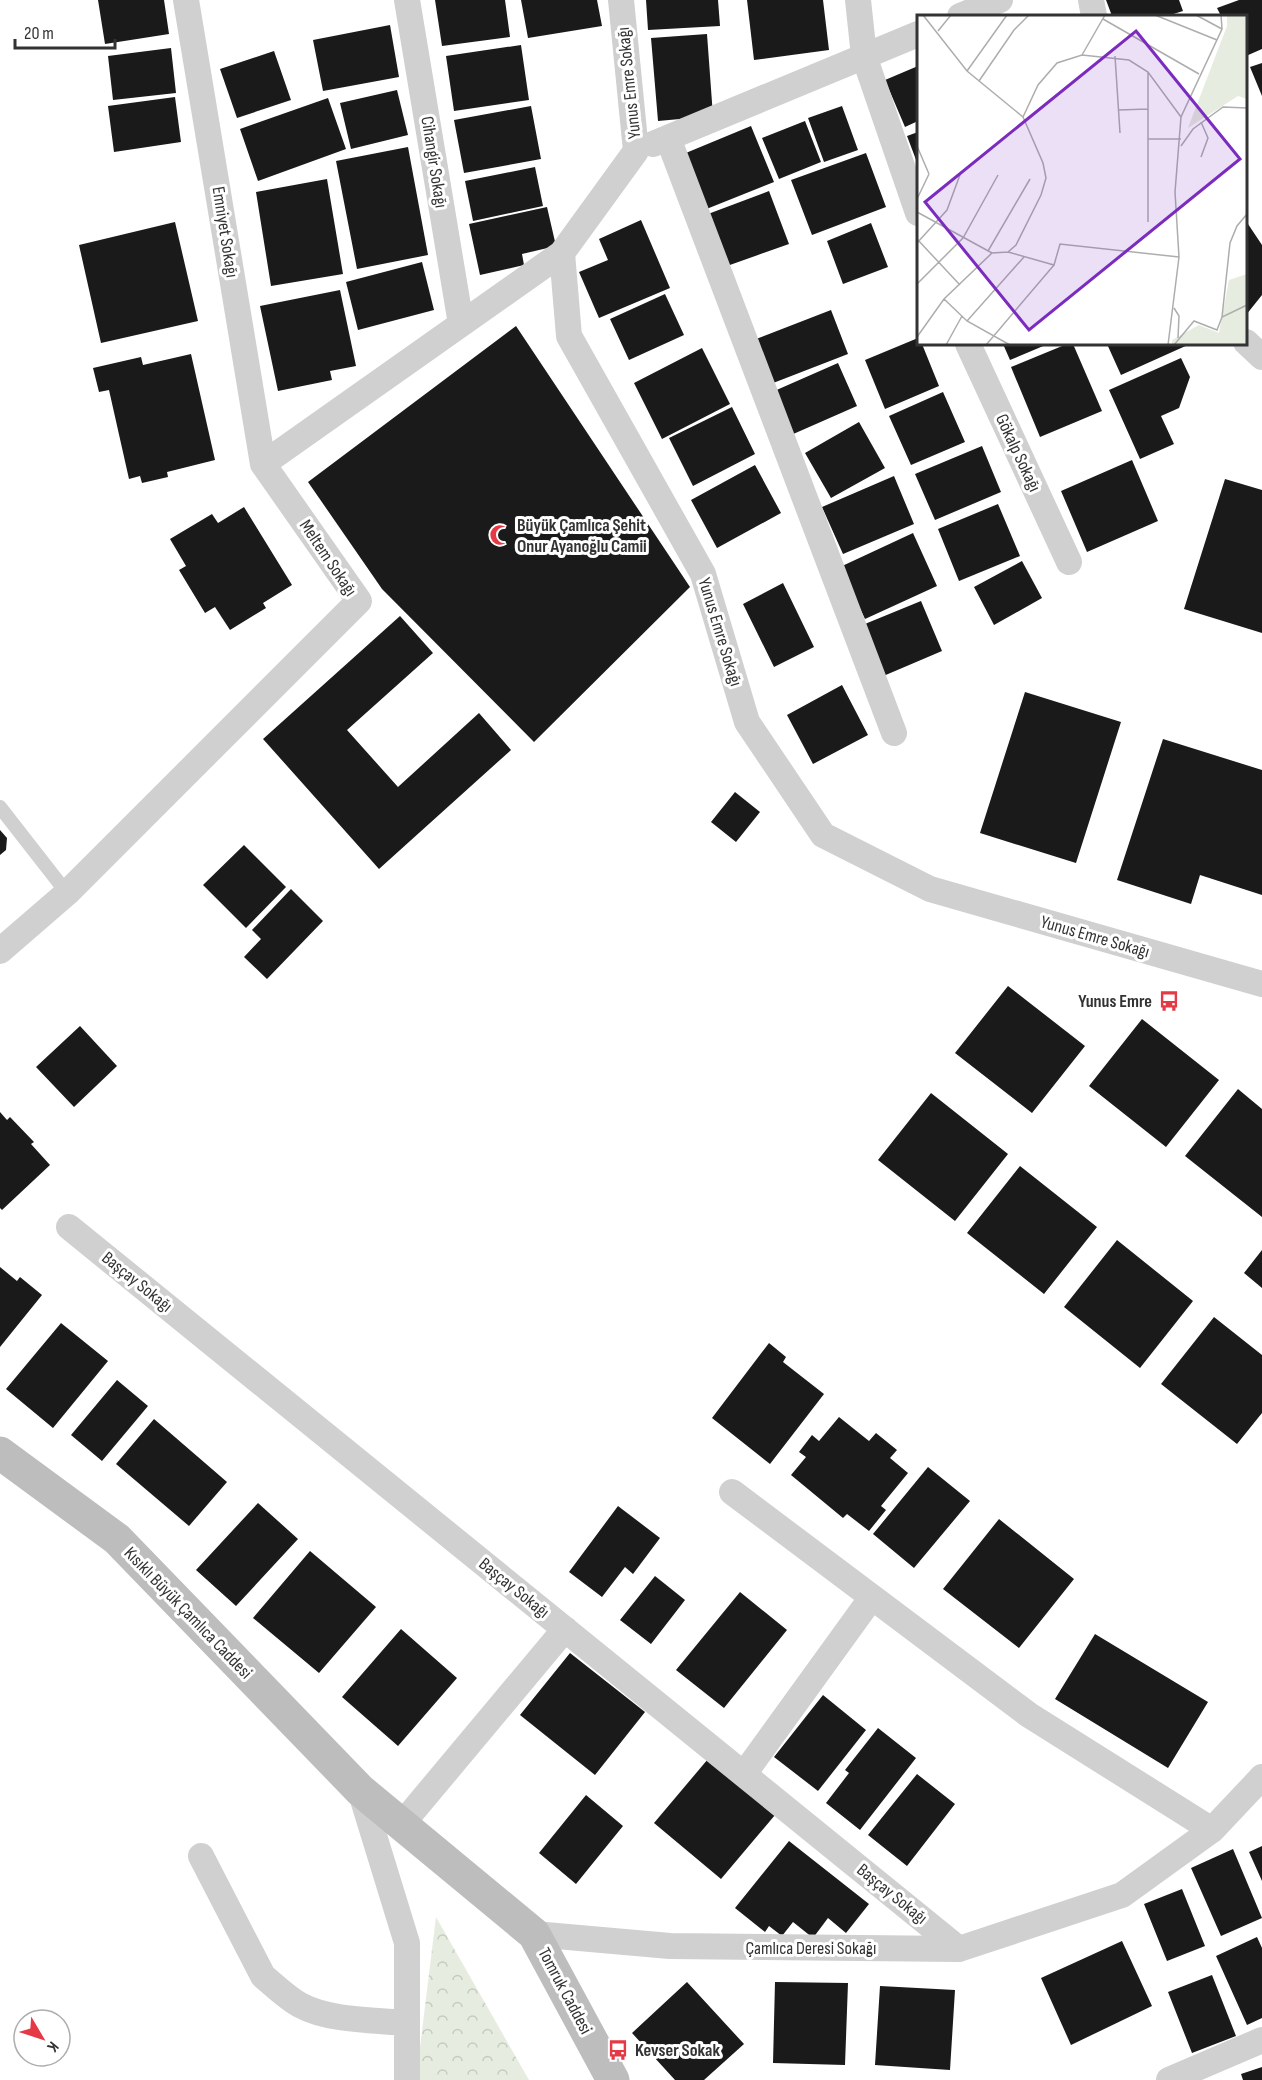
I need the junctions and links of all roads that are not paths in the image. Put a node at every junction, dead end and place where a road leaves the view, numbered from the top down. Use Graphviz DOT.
graph roads {
  1 [pos="186,0"];
  2 [pos="407,0"];
  3 [pos="621,0"];
  4 [pos="858,0"];
  5 [pos="1000,0"];
  6 [pos="1091,0"];
  7 [pos="962,15"];
  8 [pos="1094,15"];
  9 [pos="917,34"];
  10 [pos="864,56"];
  11 [pos="668,138"];
  12 [pos="636,151"];
  13 [pos="917,210"];
  14 [pos="562,253"];
  15 [pos="461,324"];
  16 [pos="1247,344"];
  17 [pos="968,345"];
  18 [pos="1262,357"];
  19 [pos="263,464"];
  20 [pos="1069,562"];
  21 [pos="894,733"];
  22 [pos="0,807"];
  23 [pos="67,893"];
  24 [pos="0,951"];
  25 [pos="1262,984"];
  26 [pos="69,1227"];
  27 [pos="0,1453"];
  28 [pos="732,1492"];
  29 [pos="872,1597"];
  30 [pos="565,1629"];
  31 [pos="744,1774"];
  32 [pos="1262,1777"];
  33 [pos="360,1790"];
  34 [pos="402,1824"];
  35 [pos="1212,1830"];
  36 [pos="201,1856"];
  37 [pos="534,1934"];
  38 [pos="959,1949"];
  39 [pos="407,2023"];
  40 [pos="1262,2040"];
  41 [pos="407,2080"];
  42 [pos="613,2080"];
  43 [pos="1169,2080"];
  1 -- 19 [label="street, Emniyet Sokağı"];
  2 -- 15 [label="street, Cihangir Sokağı"];
  3 -- 12 [label="street, Yunus Emre Sokağı"];
  4 -- 10 [label="street"];
  5 -- 7 [label="street"];
  6 -- 8 [label="street"];
  9 -- 10 [label="street"];
  10 -- 11 [label="street"];
  10 -- 13 [label="street"];
  11 -- 12 [label="street"];
  11 -- 21 [label="street, Yunus Emre Sokağı"];
  12 -- 14 [label="street, Yunus Emre Sokağı"];
  14 -- 15 [label="street"];
  14 -- 25 [label="street, Yunus Emre Sokağı"];
  15 -- 19 [label="street"];
  16 -- 18 [label="street"];
  17 -- 20 [label="street, Gökalp Sokağı"];
  19 -- 23 [label="street, Meltem Sokağı"];
  22 -- 23 [label="lane"];
  23 -- 24 [label="street, Meltem Sokağı"];
  26 -- 30 [label="street, Başçay Sokağı"];
  27 -- 33 [label="main road, Kısıklı Büyük Çamlıca Caddesi"];
  28 -- 29 [label="street"];
  29 -- 31 [label="street"];
  29 -- 35 [label="street"];
  30 -- 31 [label="street, Başçay Sokağı"];
  30 -- 34 [label="street"];
  31 -- 38 [label="street, Başçay Sokağı"];
  32 -- 35 [label="street, Çamlıca Deresi Sokağı"];
  33 -- 34 [label="main road"];
  33 -- 39 [label="street"];
  34 -- 37 [label="main road"];
  35 -- 38 [label="street, Çamlıca Deresi Sokağı"];
  36 -- 39 [label="street"];
  37 -- 38 [label="street, Çamlıca Deresi Sokağı"];
  37 -- 42 [label="main road, Tomruk Caddesi"];
  39 -- 41 [label="street"];
  40 -- 43 [label="street"];
}
